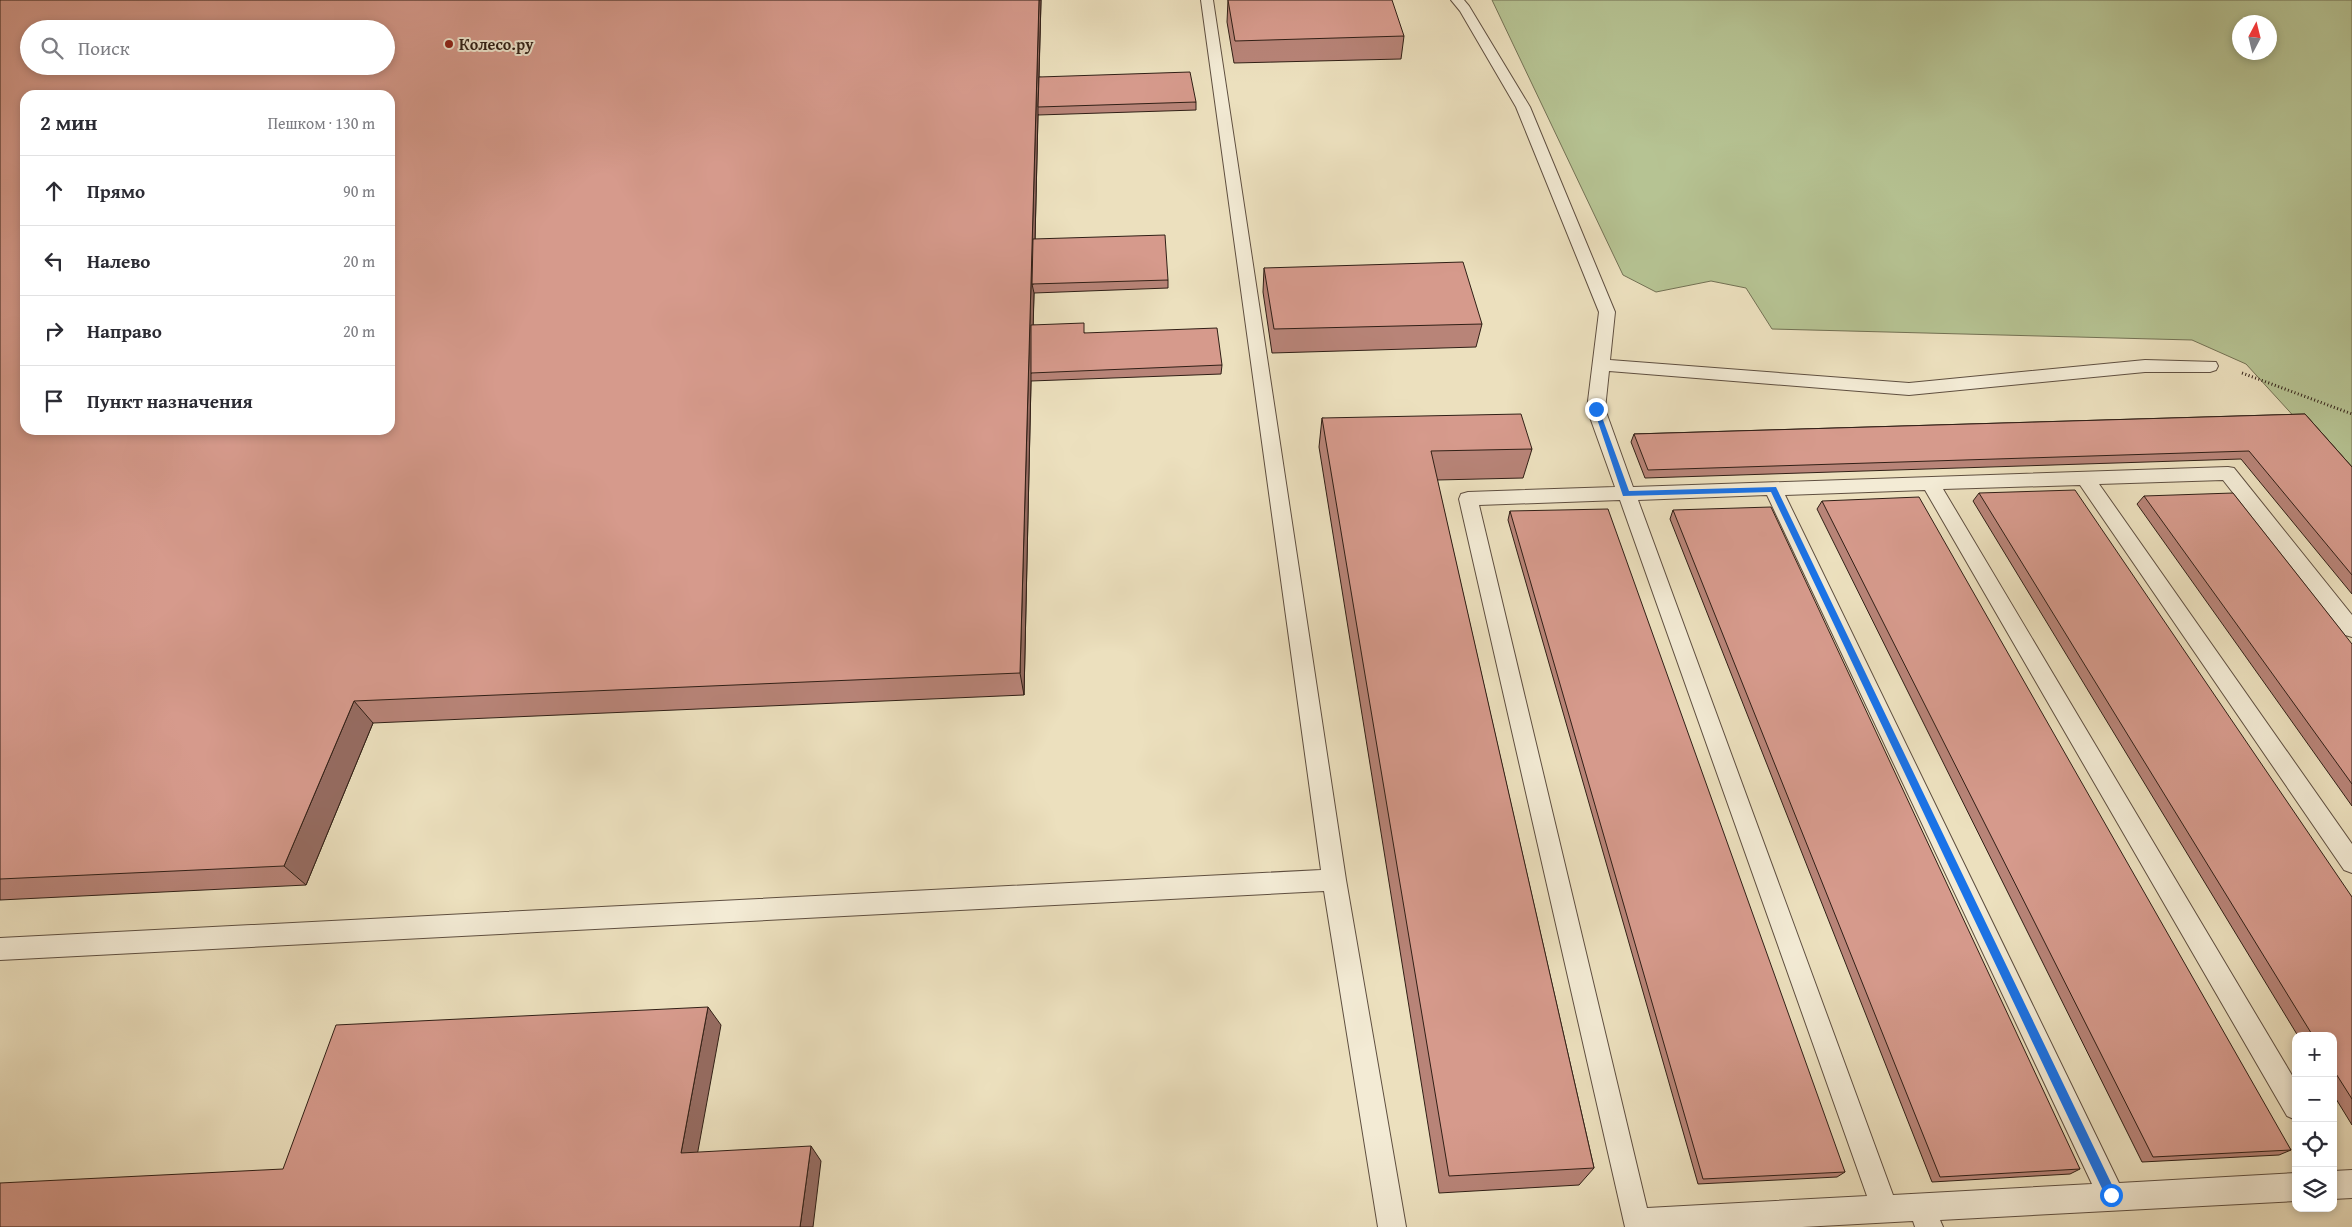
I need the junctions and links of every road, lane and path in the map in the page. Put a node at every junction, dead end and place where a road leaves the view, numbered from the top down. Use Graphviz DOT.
graph roads {
  1 [pos="1207,0"];
  2 [pos="1457,0"];
  3 [pos="1601,365"];
  4 [pos="2210,366"];
  5 [pos="2352,414"];
  6 [pos="2085,478"];
  7 [pos="1931,484"];
  8 [pos="1774,489"];
  9 [pos="1626,494"];
  10 [pos="2352,629"];
  11 [pos="2352,863"];
  12 [pos="1334,880"];
  13 [pos="0,949"];
  14 [pos="2292,1100"];
  15 [pos="2292,1187"];
  16 [pos="2111,1195"];
  17 [pos="1885,1209"];
  18 [pos="1925,1217"];
  19 [pos="1392,1227"];
  1 -- 12 [label="lane"];
  2 -- 3 [label="lane"];
  3 -- 4 [label="lane"];
  3 -- 9 [label="lane"];
  4 -- 5 [label="path"];
  6 -- 7 [label="lane"];
  6 -- 10 [label="lane"];
  6 -- 11 [label="lane"];
  7 -- 8 [label="lane"];
  7 -- 14 [label="lane"];
  8 -- 9 [label="lane"];
  8 -- 16 [label="lane"];
  9 -- 17 [label="lane"];
  9 -- 17 [label="lane"];
  12 -- 13 [label="lane"];
  12 -- 19 [label="lane"];
  15 -- 16 [label="lane"];
  16 -- 18 [label="lane"];
  17 -- 18 [label="lane"];
}
